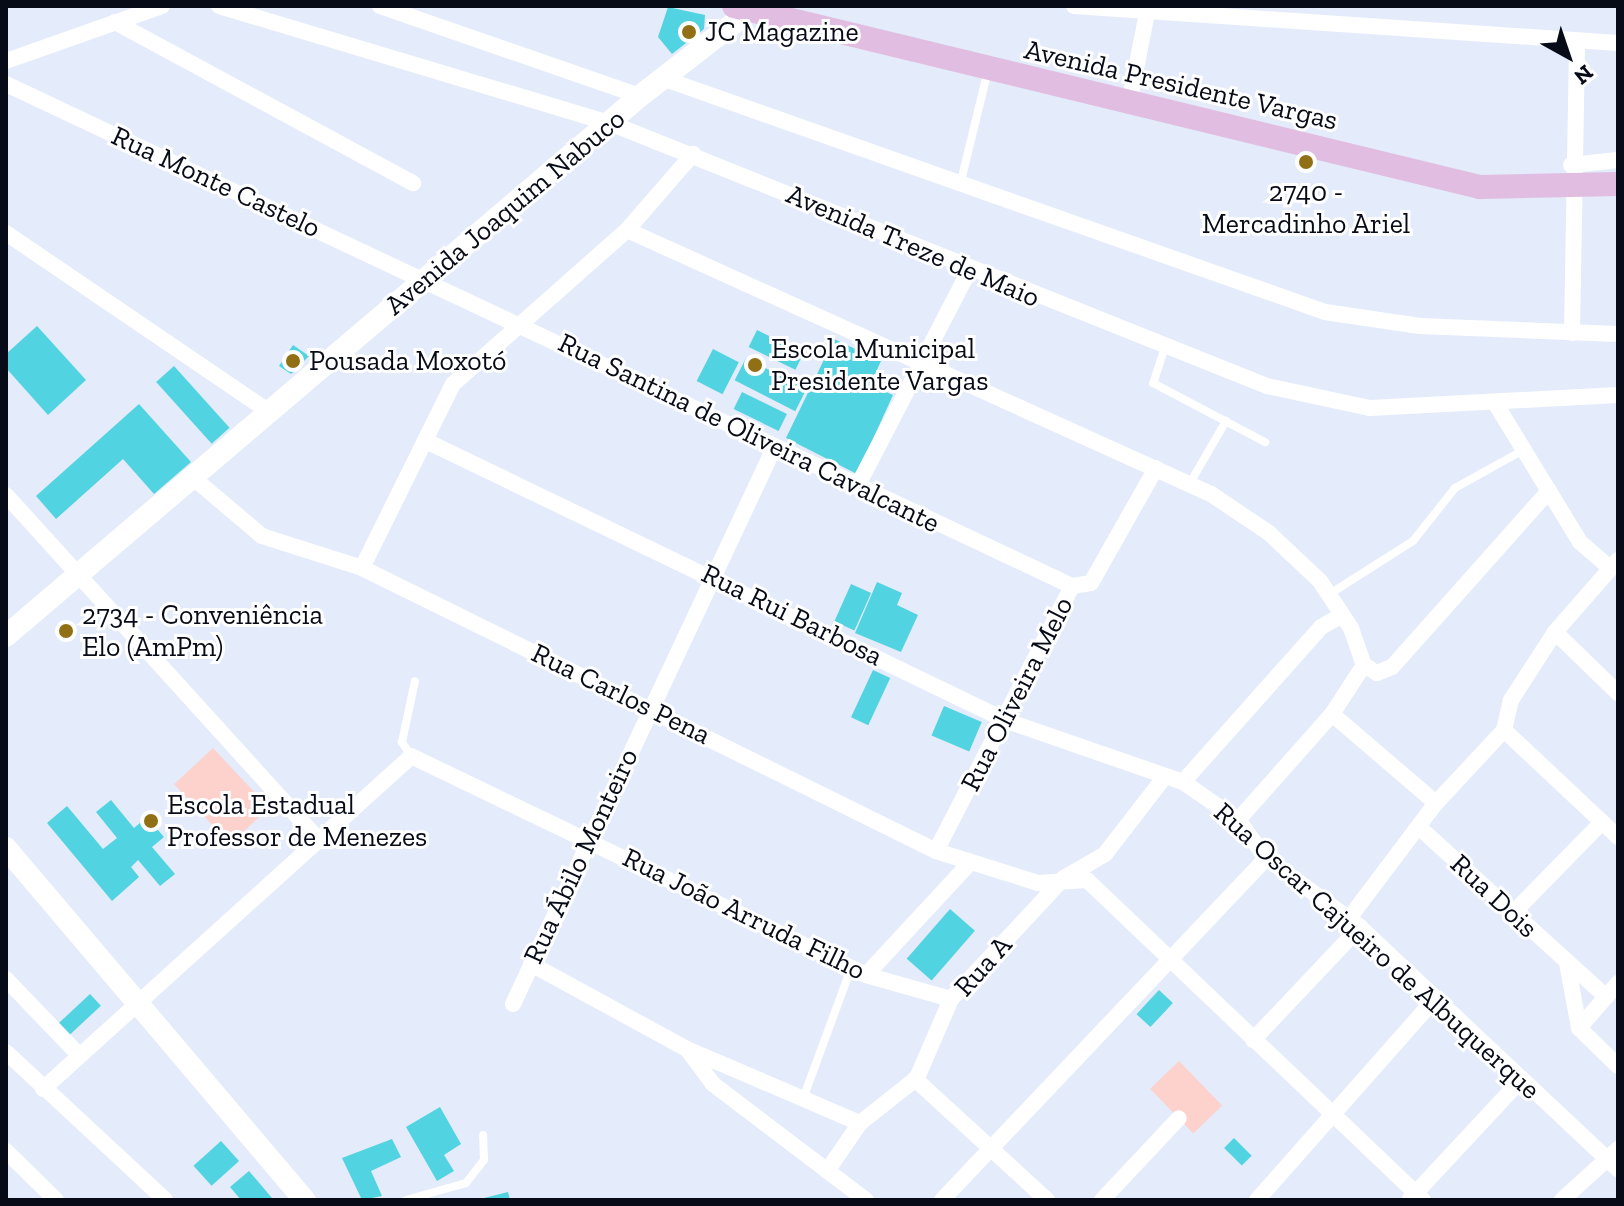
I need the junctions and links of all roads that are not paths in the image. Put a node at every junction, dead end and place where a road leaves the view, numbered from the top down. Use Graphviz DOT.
graph roads {
  1 [pos="162,6"];
  2 [pos="219,6"];
  3 [pos="380,6"];
  4 [pos="1074,6"];
  5 [pos="742,8"];
  6 [pos="1148,11"];
  7 [pos="115,22"];
  8 [pos="1577,41"];
  9 [pos="1618,43"];
  10 [pos="6,61"];
  11 [pos="988,69"];
  12 [pos="662,78"];
  13 [pos="6,84"];
  14 [pos="640,96"];
  15 [pos="1129,104"];
  16 [pos="610,123"];
  17 [pos="693,154"];
  18 [pos="1618,160"];
  19 [pos="1571,177"];
  20 [pos="961,181"];
  21 [pos="413,183"];
  22 [pos="1618,184"];
  23 [pos="627,230"];
  24 [pos="6,233"];
  25 [pos="970,269"];
  26 [pos="427,279"];
  27 [pos="516,321"];
  28 [pos="1572,333"];
  29 [pos="1618,334"];
  30 [pos="1164,350"];
  31 [pos="915,366"];
  32 [pos="1618,395"];
  33 [pos="1497,406"];
  34 [pos="268,411"];
  35 [pos="1226,421"];
  36 [pos="426,441"];
  37 [pos="1265,442"];
  38 [pos="774,448"];
  39 [pos="1520,452"];
  40 [pos="1156,468"];
  41 [pos="191,476"];
  42 [pos="1190,483"];
  43 [pos="857,487"];
  44 [pos="1549,491"];
  45 [pos="6,495"];
  46 [pos="1613,563"];
  47 [pos="362,568"];
  48 [pos="77,574"];
  49 [pos="714,576"];
  50 [pos="1072,586"];
  51 [pos="1327,595"];
  52 [pos="1341,616"];
  53 [pos="1555,632"];
  54 [pos="6,636"];
  55 [pos="1370,669"];
  56 [pos="415,681"];
  57 [pos="1618,693"];
  58 [pos="651,707"];
  59 [pos="1332,714"];
  60 [pos="1007,721"];
  61 [pos="1504,730"];
  62 [pos="411,756"];
  63 [pos="1163,779"];
  64 [pos="1183,782"];
  65 [pos="1436,803"];
  66 [pos="1238,820"];
  67 [pos="1602,822"];
  68 [pos="1421,829"];
  69 [pos="1618,837"];
  70 [pos="318,839"];
  71 [pos="590,839"];
  72 [pos="6,848"];
  73 [pos="936,851"];
  74 [pos="1266,858"];
  75 [pos="968,865"];
  76 [pos="1064,878"];
  77 [pos="1514,912"];
  78 [pos="1353,924"];
  79 [pos="1567,963"];
  80 [pos="531,964"];
  81 [pos="1172,964"];
  82 [pos="858,971"];
  83 [pos="6,979"];
  84 [pos="1618,983"];
  85 [pos="1606,997"];
  86 [pos="951,999"];
  87 [pos="135,1000"];
  88 [pos="1433,1001"];
  89 [pos="513,1004"];
  90 [pos="1579,1028"];
  91 [pos="1253,1040"];
  92 [pos="687,1049"];
  93 [pos="6,1052"];
  94 [pos="78,1054"];
  95 [pos="1618,1066"];
  96 [pos="915,1079"];
  97 [pos="1521,1080"];
  98 [pos="43,1089"];
  99 [pos="804,1096"];
  100 [pos="1333,1114"];
  101 [pos="1179,1118"];
  102 [pos="860,1123"];
  103 [pos="483,1135"];
  104 [pos="991,1146"];
  105 [pos="6,1151"];
  106 [pos="1614,1159"];
  107 [pos="827,1171"];
  108 [pos="301,1197"];
  109 [pos="1416,1198"];
  110 [pos="56,1200"];
  111 [pos="165,1200"];
  112 [pos="406,1200"];
  113 [pos="866,1200"];
  114 [pos="942,1200"];
  115 [pos="1047,1200"];
  116 [pos="1102,1200"];
  117 [pos="1257,1200"];
  118 [pos="1562,1200"];
  1 -- 7 [label="street"];
  2 -- 16 [label="street, Avenida Treze de Maio"];
  3 -- 14 [label="street"];
  4 -- 6 [label="street"];
  5 -- 11 [label="main road, Avenida Presidente Vargas"];
  5 -- 12 [label="main road, Avenida Joaquim Nabuco"];
  6 -- 8 [label="street"];
  6 -- 15 [label="street"];
  7 -- 10 [label="street"];
  7 -- 21 [label="street"];
  8 -- 9 [label="street"];
  8 -- 19 [label="street"];
  11 -- 15 [label="main road, Avenida Presidente Vargas"];
  11 -- 20 [label="lane"];
  12 -- 14 [label="main road, Avenida Joaquim Nabuco"];
  12 -- 20 [label="street"];
  13 -- 26 [label="street, Rua Monte Castelo"];
  14 -- 16 [label="main road, Avenida Joaquim Nabuco"];
  15 -- 19 [label="main road, Avenida Presidente Vargas"];
  16 -- 17 [label="street, Avenida Treze de Maio"];
  16 -- 26 [label="main road, Avenida Joaquim Nabuco"];
  17 -- 23 [label="street"];
  17 -- 25 [label="street, Avenida Treze de Maio"];
  18 -- 19 [label="street"];
  19 -- 22 [label="main road, Avenida Presidente Vargas"];
  19 -- 28 [label="street"];
  20 -- 28 [label="street"];
  23 -- 27 [label="street"];
  23 -- 31 [label="street"];
  24 -- 34 [label="street"];
  25 -- 30 [label="street, Avenida Treze de Maio"];
  25 -- 31 [label="street"];
  26 -- 27 [label="street, Rua Santina de Oliveira Cavalcante"];
  26 -- 34 [label="main road, Avenida Joaquim Nabuco"];
  27 -- 36 [label="street"];
  27 -- 38 [label="street, Rua Santina de Oliveira Cavalcante"];
  28 -- 29 [label="street"];
  30 -- 33 [label="street, Avenida Treze de Maio"];
  30 -- 35 [label="lane"];
  31 -- 40 [label="street"];
  31 -- 43 [label="street"];
  32 -- 33 [label="street, Avenida Treze de Maio"];
  33 -- 39 [label="street"];
  34 -- 41 [label="main road, Avenida Joaquim Nabuco"];
  35 -- 37 [label="lane"];
  35 -- 42 [label="lane"];
  36 -- 47 [label="street"];
  36 -- 49 [label="street, Rua Rui Barbosa"];
  38 -- 43 [label="street, Rua Santina de Oliveira Cavalcante"];
  38 -- 49 [label="street, Rua Ábilo Monteiro"];
  39 -- 44 [label="street"];
  39 -- 51 [label="lane"];
  40 -- 42 [label="street"];
  40 -- 50 [label="street, Rua Oliveira Melo"];
  41 -- 47 [label="street, Rua Carlos Pena"];
  41 -- 48 [label="main road, Avenida Joaquim Nabuco"];
  42 -- 51 [label="street"];
  43 -- 50 [label="street, Rua Santina de Oliveira Cavalcante"];
  44 -- 46 [label="street"];
  44 -- 55 [label="street"];
  45 -- 48 [label="street"];
  46 -- 53 [label="street"];
  47 -- 58 [label="street, Rua Carlos Pena"];
  48 -- 54 [label="main road, Avenida Joaquim Nabuco"];
  48 -- 70 [label="street"];
  49 -- 58 [label="street, Rua Ábilo Monteiro"];
  49 -- 60 [label="street, Rua Rui Barbosa"];
  50 -- 60 [label="street, Rua Oliveira Melo"];
  51 -- 52 [label="street"];
  52 -- 55 [label="street"];
  52 -- 64 [label="street"];
  53 -- 57 [label="street"];
  53 -- 61 [label="street"];
  55 -- 59 [label="street"];
  56 -- 62 [label="lane"];
  58 -- 71 [label="street, Rua Ábilo Monteiro"];
  58 -- 73 [label="street, Rua Carlos Pena"];
  59 -- 65 [label="street"];
  59 -- 66 [label="street"];
  60 -- 63 [label="street, Rua Rui Barbosa"];
  60 -- 73 [label="street, Rua Oliveira Melo"];
  61 -- 65 [label="street"];
  61 -- 67 [label="street"];
  62 -- 70 [label="street"];
  62 -- 71 [label="street, Rua João Arruda Filho"];
  63 -- 64 [label="street, Rua Oscar Cajueiro de Albuquerque"];
  63 -- 76 [label="street, Rua A"];
  64 -- 66 [label="street, Rua Oscar Cajueiro de Albuquerque"];
  65 -- 68 [label="street"];
  66 -- 74 [label="street, Rua Oscar Cajueiro de Albuquerque"];
  67 -- 69 [label="street"];
  67 -- 77 [label="street"];
  68 -- 77 [label="street, Rua Dois"];
  68 -- 78 [label="street"];
  70 -- 87 [label="street"];
  71 -- 80 [label="street, Rua Ábilo Monteiro"];
  71 -- 82 [label="street, Rua João Arruda Filho"];
  72 -- 87 [label="main road"];
  73 -- 75 [label="street, Rua Carlos Pena"];
  74 -- 78 [label="street, Rua Oscar Cajueiro de Albuquerque"];
  74 -- 81 [label="street"];
  75 -- 76 [label="street, Rua Carlos Pena"];
  75 -- 82 [label="street"];
  76 -- 81 [label="street"];
  76 -- 86 [label="street, Rua A"];
  77 -- 79 [label="street, Rua Dois"];
  78 -- 88 [label="street, Rua Oscar Cajueiro de Albuquerque"];
  78 -- 91 [label="street"];
  79 -- 85 [label="street, Rua Dois"];
  79 -- 90 [label="street"];
  80 -- 89 [label="street, Rua Ábilo Monteiro"];
  80 -- 92 [label="street"];
  81 -- 91 [label="street"];
  81 -- 104 [label="street"];
  82 -- 86 [label="street, Rua João Arruda Filho"];
  82 -- 99 [label="lane"];
  83 -- 94 [label="street"];
  84 -- 85 [label="street"];
  85 -- 90 [label="street"];
  86 -- 96 [label="street, Rua A"];
  87 -- 94 [label="street"];
  87 -- 108 [label="main road"];
  88 -- 97 [label="street, Rua Oscar Cajueiro de Albuquerque"];
  88 -- 100 [label="street"];
  90 -- 95 [label="street"];
  91 -- 100 [label="street"];
  92 -- 99 [label="street"];
  92 -- 107 [label="street"];
  93 -- 98 [label="street"];
  94 -- 98 [label="street"];
  96 -- 102 [label="street, Rua A"];
  96 -- 104 [label="street"];
  97 -- 106 [label="street, Rua Oscar Cajueiro de Albuquerque"];
  97 -- 109 [label="street"];
  98 -- 111 [label="street"];
  99 -- 102 [label="street"];
  100 -- 109 [label="street"];
  100 -- 117 [label="street"];
  101 -- 116 [label="street"];
  102 -- 107 [label="street, Rua A"];
  103 -- 112 [label="lane"];
  104 -- 114 [label="street"];
  104 -- 115 [label="street"];
  105 -- 110 [label="street"];
  106 -- 118 [label="street"];
  107 -- 113 [label="street"];
}
